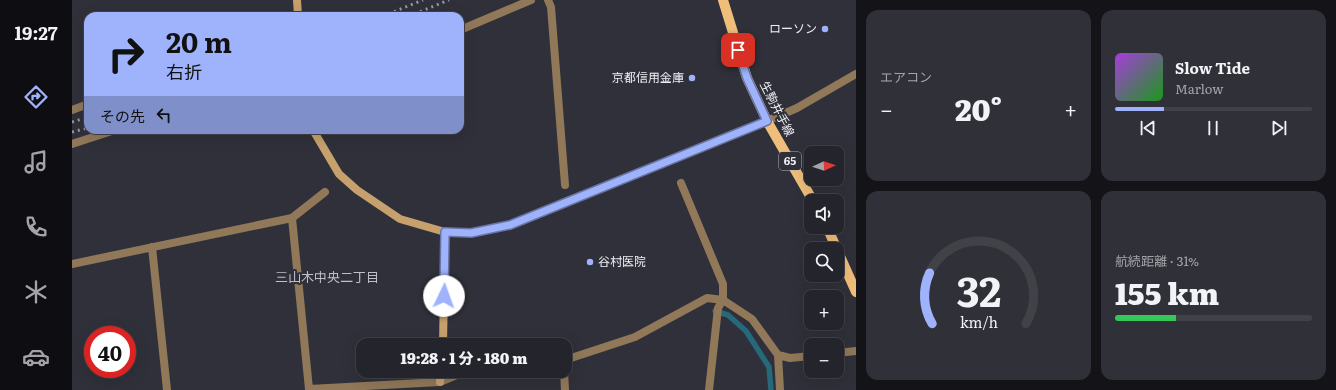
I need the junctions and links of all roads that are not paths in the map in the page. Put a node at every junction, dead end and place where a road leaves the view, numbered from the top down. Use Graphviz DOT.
graph roads {
  1 [pos="297,0"];
  2 [pos="531,0"];
  3 [pos="548,0"];
  4 [pos="723,0"];
  5 [pos="298,12"];
  6 [pos="464,28"];
  7 [pos="856,74"];
  8 [pos="84,106"];
  9 [pos="72,110"];
  10 [pos="767,121"];
  11 [pos="103,134"];
  12 [pos="315,134"];
  13 [pos="72,144"];
  14 [pos="681,183"];
  15 [pos="565,185"];
  16 [pos="325,192"];
  17 [pos="809,194"];
  18 [pos="292,218"];
  19 [pos="445,232"];
  20 [pos="830,234"];
  21 [pos="152,247"];
  22 [pos="72,264"];
  23 [pos="856,292"];
  24 [pos="723,300"];
  25 [pos="443,338"];
  26 [pos="856,351"];
  27 [pos="844,352"];
  28 [pos="778,355"];
  29 [pos="804,357"];
  30 [pos="572,358"];
  31 [pos="452,378"];
  32 [pos="564,378"];
  33 [pos="439,386"];
  34 [pos="167,390"];
  35 [pos="305,390"];
  36 [pos="565,390"];
  37 [pos="709,390"];
  38 [pos="780,390"];
  1 -- 5 [label="street"];
  2 -- 6 [label="street"];
  3 -- 15 [label="street"];
  4 -- 10 [label="main road, 生駒井手線 / 65"];
  7 -- 10 [label="street"];
  8 -- 9 [label="street"];
  10 -- 17 [label="main road, 生駒井手線 / 65"];
  10 -- 19 [label="street"];
  11 -- 13 [label="street"];
  12 -- 19 [label="street"];
  14 -- 24 [label="street"];
  16 -- 18 [label="street"];
  18 -- 21 [label="street"];
  18 -- 35 [label="street"];
  19 -- 25 [label="street"];
  20 -- 23 [label="main road"];
  21 -- 22 [label="street"];
  21 -- 34 [label="street"];
  24 -- 28 [label="street"];
  24 -- 30 [label="street"];
  24 -- 37 [label="street"];
  26 -- 27 [label="street"];
  28 -- 29 [label="street"];
  28 -- 38 [label="street"];
  31 -- 33 [label="street"];
  32 -- 36 [label="street"];
  33 -- 35 [label="street"];
}
